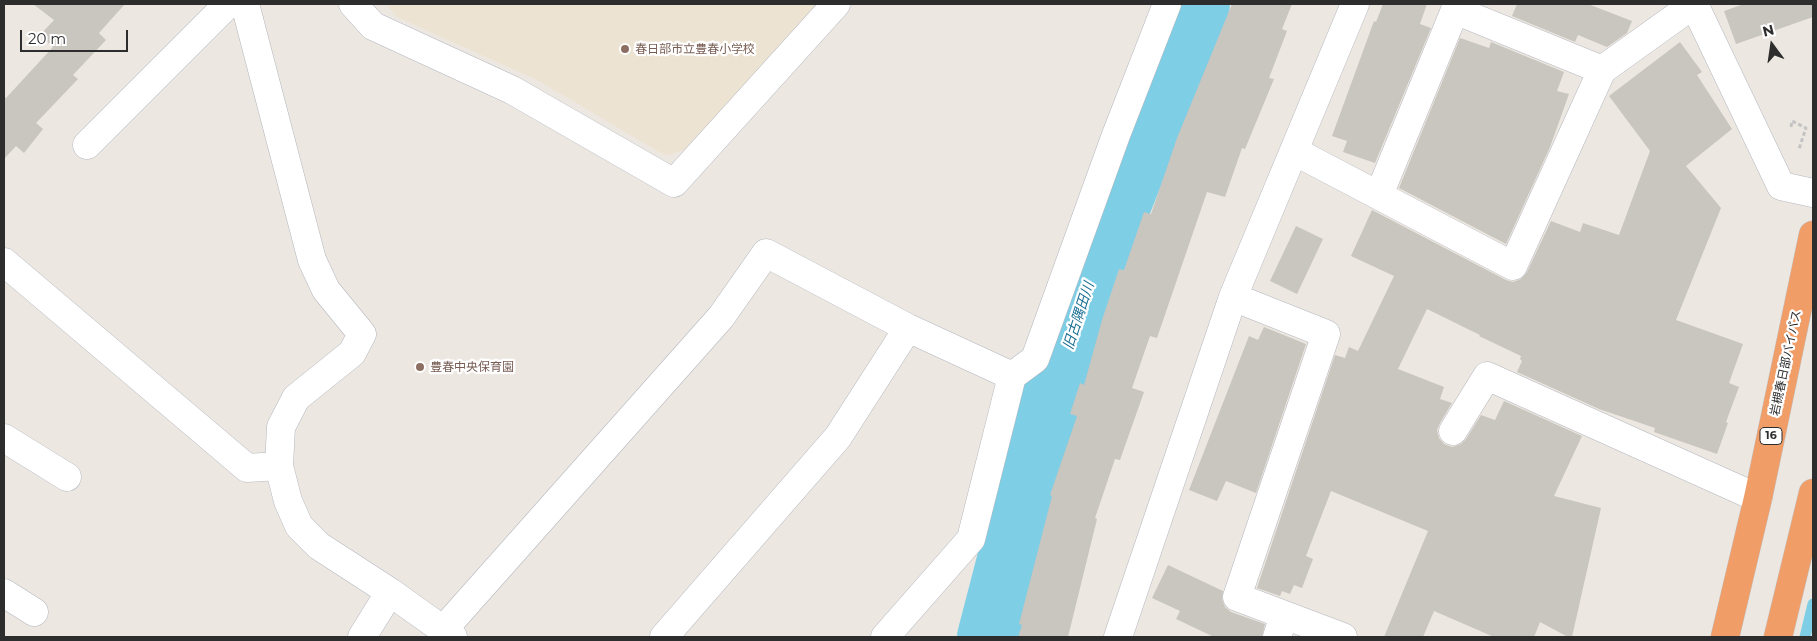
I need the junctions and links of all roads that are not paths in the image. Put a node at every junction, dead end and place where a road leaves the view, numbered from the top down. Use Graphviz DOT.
graph roads {
  1 [pos="228,4"];
  2 [pos="245,4"];
  3 [pos="353,4"];
  4 [pos="836,4"];
  5 [pos="1167,4"];
  6 [pos="1355,4"];
  7 [pos="1694,4"];
  8 [pos="1602,70"];
  9 [pos="87,146"];
  10 [pos="1294,151"];
  11 [pos="1813,193"];
  12 [pos="1379,195"];
  13 [pos="1813,235"];
  14 [pos="4,262"];
  15 [pos="1233,297"];
  16 [pos="908,328"];
  17 [pos="1012,376"];
  18 [pos="1453,431"];
  19 [pos="4,438"];
  20 [pos="280,466"];
  21 [pos="67,476"];
  22 [pos="1813,493"];
  23 [pos="1758,498"];
  24 [pos="390,592"];
  25 [pos="4,593"];
  26 [pos="34,612"];
  27 [pos="1281,626"];
  28 [pos="448,634"];
  29 [pos="362,637"];
  30 [pos="664,637"];
  31 [pos="885,637"];
  32 [pos="1118,637"];
  33 [pos="1343,637"];
  34 [pos="1725,637"];
  35 [pos="1778,637"];
  1 -- 9 [label="street"];
  2 -- 20 [label="street"];
  3 -- 4 [label="street"];
  5 -- 17 [label="street"];
  6 -- 10 [label="street"];
  7 -- 8 [label="street"];
  7 -- 11 [label="street"];
  8 -- 12 [label="street"];
  8 -- 12 [label="street"];
  10 -- 12 [label="street"];
  10 -- 15 [label="street"];
  13 -- 23 [label="highway, 岩槻春日部バイパス / 16"];
  14 -- 20 [label="street"];
  15 -- 27 [label="street"];
  15 -- 32 [label="street"];
  16 -- 17 [label="street"];
  16 -- 28 [label="street"];
  16 -- 30 [label="street"];
  17 -- 31 [label="street"];
  18 -- 23 [label="street"];
  19 -- 21 [label="street"];
  20 -- 24 [label="street"];
  22 -- 35 [label="highway"];
  23 -- 34 [label="highway, 岩槻春日部バイパス / 16"];
  24 -- 28 [label="street"];
  24 -- 29 [label="street"];
  25 -- 26 [label="street"];
  27 -- 33 [label="street"];
}
